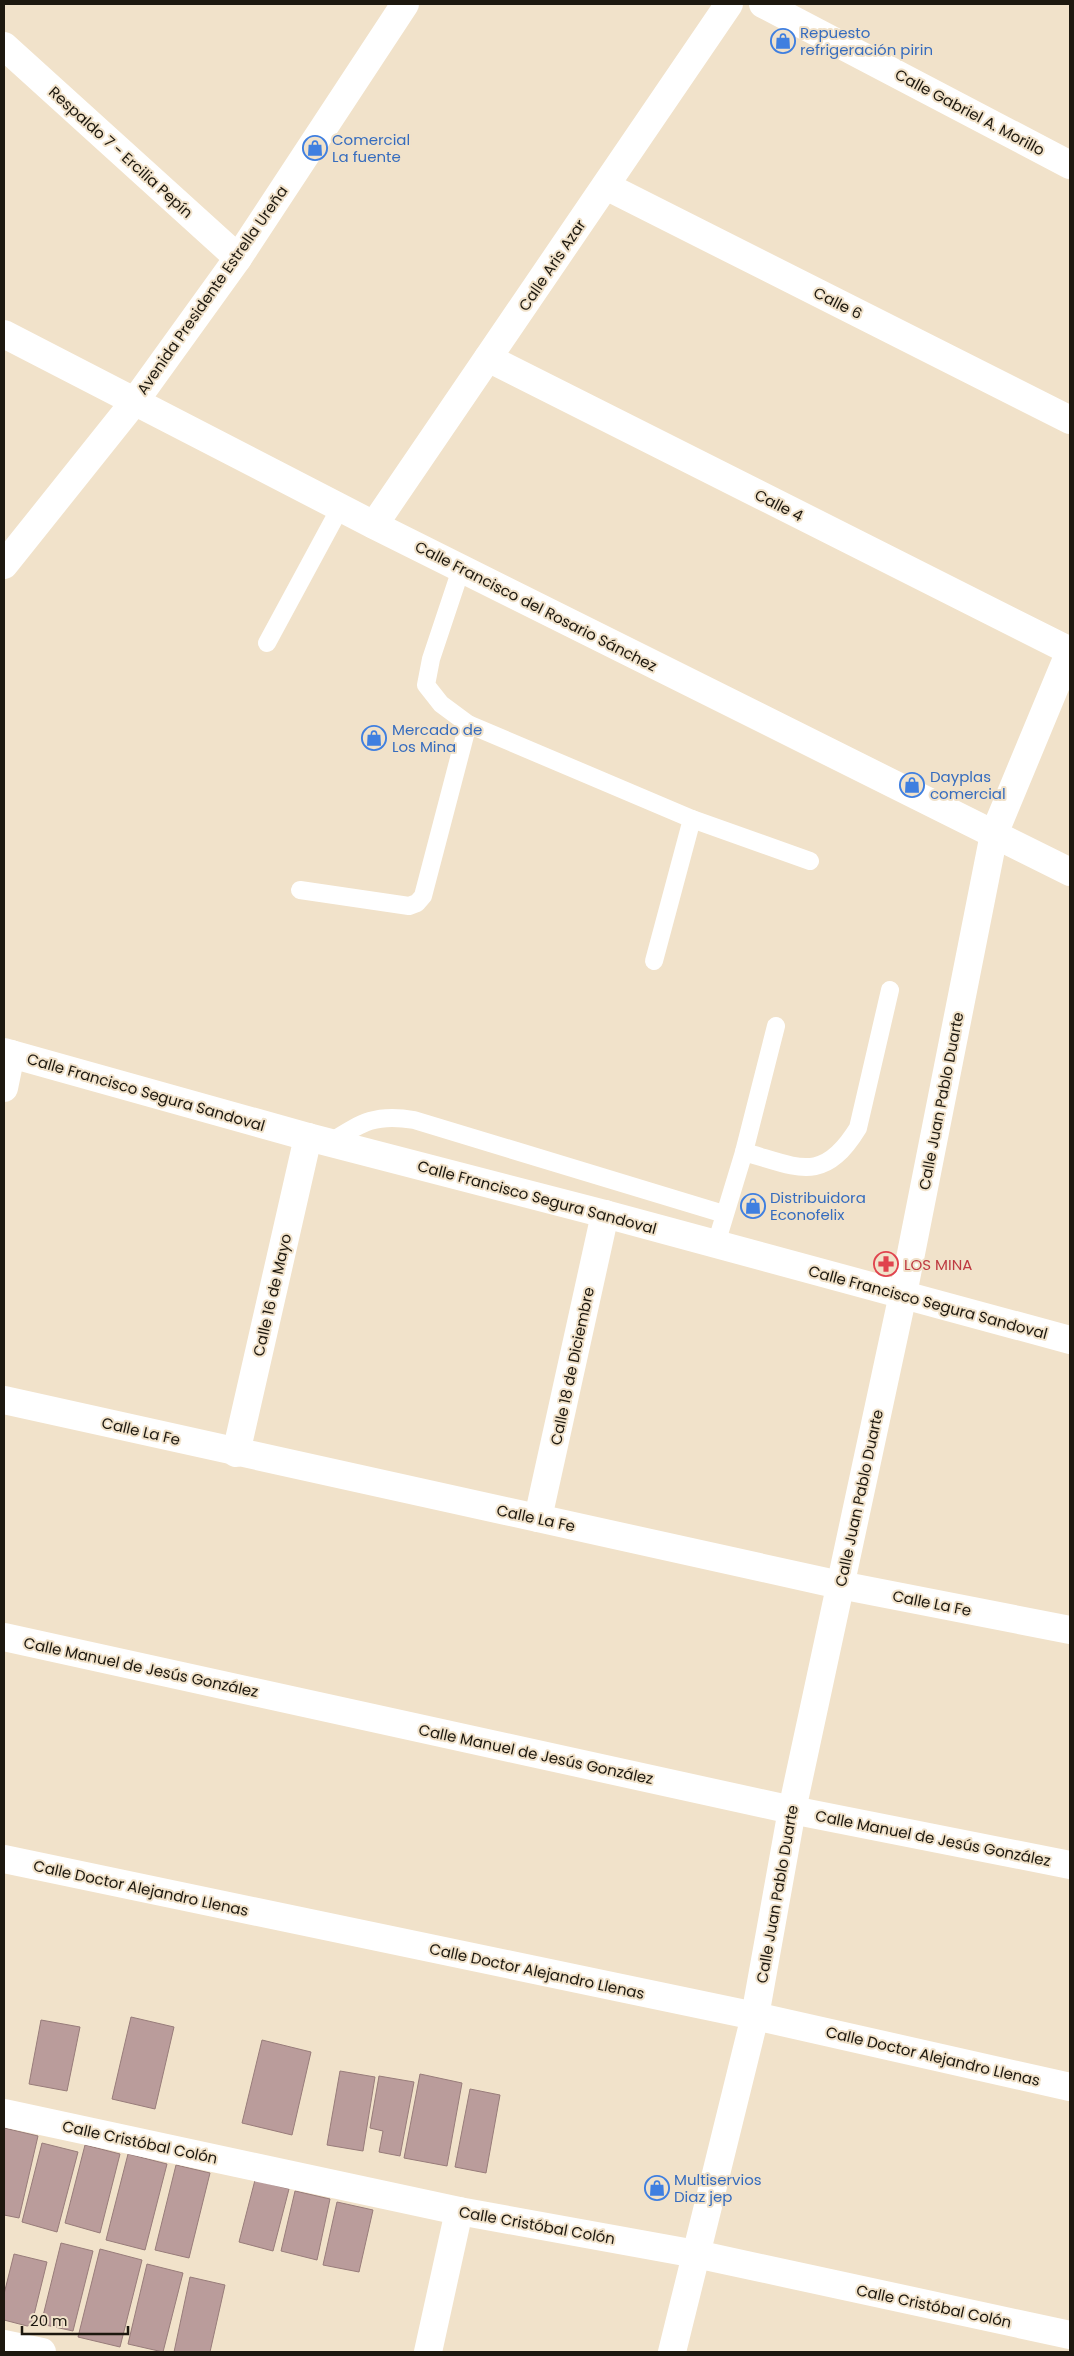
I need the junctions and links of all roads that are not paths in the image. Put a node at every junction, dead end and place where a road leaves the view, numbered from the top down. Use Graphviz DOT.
graph roads {
  1 [pos="405,4"];
  2 [pos="729,4"];
  3 [pos="763,4"];
  4 [pos="4,46"];
  5 [pos="1070,165"];
  6 [pos="606,186"];
  7 [pos="238,258"];
  8 [pos="4,334"];
  9 [pos="488,358"];
  10 [pos="135,401"];
  11 [pos="1070,420"];
  12 [pos="340,508"];
  13 [pos="374,525"];
  14 [pos="4,565"];
  15 [pos="461,569"];
  16 [pos="267,643"];
  17 [pos="1070,651"];
  18 [pos="468,724"];
  19 [pos="692,819"];
  20 [pos="994,834"];
  21 [pos="810,861"];
  22 [pos="1070,872"];
  23 [pos="300,890"];
  24 [pos="654,961"];
  25 [pos="890,990"];
  26 [pos="776,1026"];
  27 [pos="6,1052"];
  28 [pos="4,1088"];
  29 [pos="318,1140"];
  30 [pos="744,1152"];
  31 [pos="605,1214"];
  32 [pos="724,1214"];
  33 [pos="716,1244"];
  34 [pos="903,1294"];
  35 [pos="1070,1340"];
  36 [pos="4,1400"];
  37 [pos="236,1453"];
  38 [pos="538,1518"];
  39 [pos="840,1585"];
  40 [pos="1070,1630"];
  41 [pos="4,1637"];
  42 [pos="792,1810"];
  43 [pos="4,1859"];
  44 [pos="1070,1866"];
  45 [pos="755,2016"];
  46 [pos="1070,2087"];
  47 [pos="4,2113"];
  48 [pos="459,2211"];
  49 [pos="696,2254"];
  50 [pos="1070,2335"];
  51 [pos="4,2344"];
  52 [pos="42,2352"];
  53 [pos="428,2352"];
  54 [pos="672,2352"];
  1 -- 7 [label="street, Avenida Presidente Estrella Ureña"];
  2 -- 6 [label="street, Calle Aris Azar"];
  3 -- 5 [label="street, Calle Gabriel A. Morillo"];
  4 -- 7 [label="street, Respaldo 7 - Ercilia Pepín"];
  6 -- 9 [label="street, Calle Aris Azar"];
  6 -- 11 [label="street, Calle 6"];
  7 -- 10 [label="street, Avenida Presidente Estrella Ureña"];
  8 -- 10 [label="street, Calle Francisco del Rosario Sánchez"];
  9 -- 13 [label="street, Calle Aris Azar"];
  9 -- 17 [label="street, Calle 4"];
  10 -- 12 [label="street, Calle Francisco del Rosario Sánchez"];
  10 -- 14 [label="street, Avenida Presidente Estrella Ureña"];
  12 -- 13 [label="street, Calle Francisco del Rosario Sánchez"];
  12 -- 16 [label="lane"];
  13 -- 15 [label="street, Calle Francisco del Rosario Sánchez"];
  15 -- 18 [label="lane"];
  15 -- 20 [label="street, Calle Francisco del Rosario Sánchez"];
  17 -- 20 [label="street, Calle Juan Pablo Duarte"];
  18 -- 19 [label="lane"];
  18 -- 23 [label="lane"];
  19 -- 21 [label="lane"];
  19 -- 24 [label="lane"];
  20 -- 22 [label="street, Calle Francisco del Rosario Sánchez"];
  20 -- 34 [label="street, Calle Juan Pablo Duarte"];
  25 -- 30 [label="lane"];
  26 -- 30 [label="lane"];
  27 -- 28 [label="street"];
  27 -- 29 [label="street, Calle Francisco Segura Sandoval"];
  29 -- 31 [label="street, Calle Francisco Segura Sandoval"];
  29 -- 32 [label="lane"];
  29 -- 37 [label="street, Calle 16 de Mayo"];
  30 -- 32 [label="lane"];
  31 -- 33 [label="street, Calle Francisco Segura Sandoval"];
  31 -- 38 [label="street, Calle 18 de Diciembre"];
  32 -- 33 [label="lane"];
  33 -- 34 [label="street, Calle Francisco Segura Sandoval"];
  34 -- 35 [label="street, Calle Francisco Segura Sandoval"];
  34 -- 39 [label="street, Calle Juan Pablo Duarte"];
  36 -- 37 [label="street, Calle La Fe"];
  37 -- 38 [label="street, Calle La Fe"];
  38 -- 39 [label="street, Calle La Fe"];
  39 -- 40 [label="street, Calle La Fe"];
  39 -- 42 [label="street, Calle Juan Pablo Duarte"];
  41 -- 42 [label="street, Calle Manuel de Jesús González"];
  42 -- 44 [label="street, Calle Manuel de Jesús González"];
  42 -- 45 [label="street, Calle Juan Pablo Duarte"];
  43 -- 45 [label="street, Calle Doctor Alejandro Llenas"];
  45 -- 46 [label="street, Calle Doctor Alejandro Llenas"];
  45 -- 49 [label="street, Calle Juan Pablo Duarte"];
  47 -- 48 [label="street, Calle Cristóbal Colón"];
  48 -- 49 [label="street, Calle Cristóbal Colón"];
  48 -- 53 [label="street"];
  49 -- 50 [label="street, Calle Cristóbal Colón"];
  49 -- 54 [label="street, Calle Juan Pablo Duarte"];
  51 -- 52 [label="street"];
}
